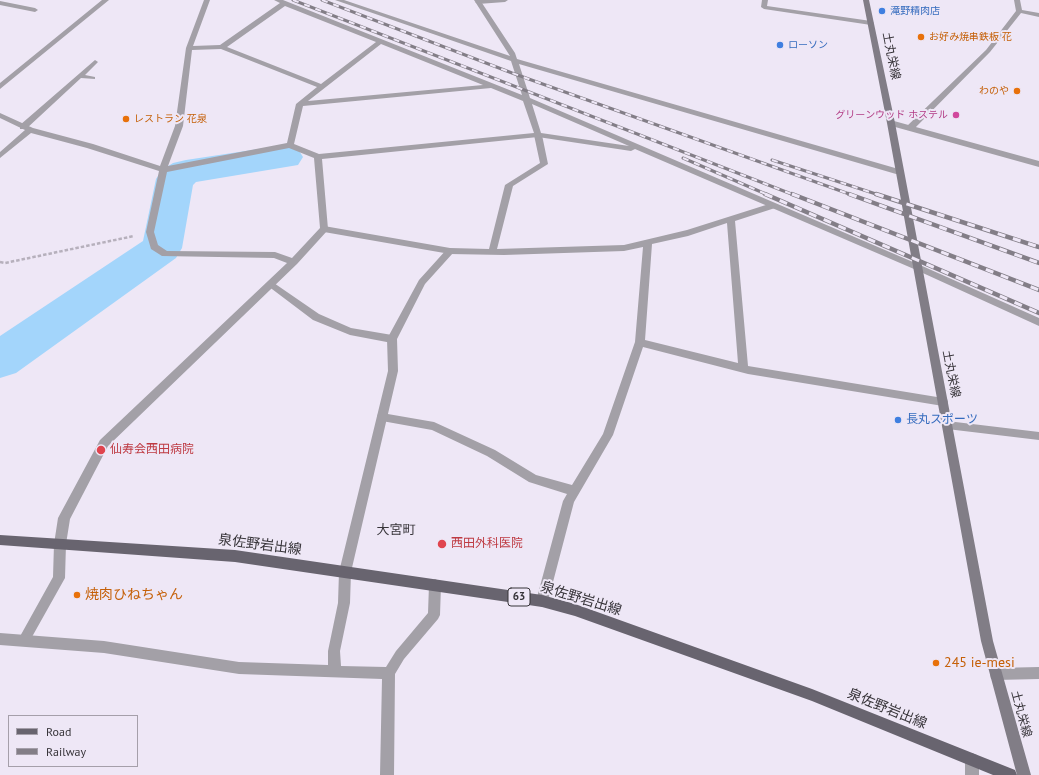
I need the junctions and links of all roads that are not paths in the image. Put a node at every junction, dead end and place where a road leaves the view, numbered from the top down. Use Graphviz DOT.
graph roads {
  1 [pos="106,0"];
  2 [pos="207,0"];
  3 [pos="277,0"];
  4 [pos="338,0"];
  5 [pos="505,0"];
  6 [pos="765,0"];
  7 [pos="866,0"];
  8 [pos="1017,0"];
  9 [pos="478,1"];
  10 [pos="0,3"];
  11 [pos="285,3"];
  12 [pos="25,8"];
  13 [pos="34,10"];
  14 [pos="1019,11"];
  15 [pos="17,14"];
  16 [pos="1039,15"];
  17 [pos="871,23"];
  18 [pos="381,41"];
  19 [pos="222,47"];
  20 [pos="189,48"];
  21 [pos="514,60"];
  22 [pos="95,62"];
  23 [pos="80,76"];
  24 [pos="93,78"];
  25 [pos="492,86"];
  26 [pos="0,87"];
  27 [pos="322,87"];
  28 [pos="526,100"];
  29 [pos="300,104"];
  30 [pos="0,115"];
  31 [pos="891,123"];
  32 [pos="26,128"];
  33 [pos="910,128"];
  34 [pos="538,135"];
  35 [pos="290,145"];
  36 [pos="645,151"];
  37 [pos="0,156"];
  38 [pos="318,157"];
  39 [pos="1039,164"];
  40 [pos="163,170"];
  41 [pos="899,172"];
  42 [pos="772,206"];
  43 [pos="731,219"];
  44 [pos="324,229"];
  45 [pos="648,242"];
  46 [pos="450,252"];
  47 [pos="492,252"];
  48 [pos="294,262"];
  49 [pos="917,267"];
  50 [pos="271,284"];
  51 [pos="1039,322"];
  52 [pos="392,339"];
  53 [pos="640,342"];
  54 [pos="743,369"];
  55 [pos="943,402"];
  56 [pos="382,417"];
  57 [pos="947,425"];
  58 [pos="1039,436"];
  59 [pos="575,491"];
  60 [pos="0,540"];
  61 [pos="60,544"];
  62 [pos="345,572"];
  63 [pos="435,585"];
  64 [pos="542,601"];
  65 [pos="0,639"];
  66 [pos="24,640"];
  67 [pos="335,672"];
  68 [pos="389,673"];
  69 [pos="1039,673"];
  70 [pos="996,674"];
  71 [pos="972,760"];
  72 [pos="387,775"];
  73 [pos="972,775"];
  74 [pos="1010,775"];
  75 [pos="1024,775"];
  1 -- 26 [label="street"];
  2 -- 20 [label="street"];
  3 -- 11 [label="street"];
  4 -- 21 [label="street"];
  5 -- 9 [label="street"];
  6 -- 17 [label="street"];
  7 -- 17 [label="main road, 土丸栄線"];
  8 -- 14 [label="street"];
  9 -- 21 [label="street"];
  10 -- 12 [label="street"];
  11 -- 18 [label="street"];
  11 -- 19 [label="street"];
  12 -- 13 [label="street"];
  12 -- 15 [label="street"];
  14 -- 16 [label="street"];
  14 -- 33 [label="street"];
  17 -- 31 [label="main road, 土丸栄線"];
  18 -- 25 [label="street"];
  18 -- 27 [label="street"];
  19 -- 20 [label="street"];
  19 -- 27 [label="street"];
  20 -- 40 [label="street"];
  21 -- 28 [label="street"];
  21 -- 41 [label="street"];
  22 -- 23 [label="street"];
  23 -- 24 [label="street"];
  23 -- 32 [label="street"];
  25 -- 28 [label="street"];
  25 -- 29 [label="street"];
  27 -- 29 [label="street"];
  28 -- 34 [label="street"];
  28 -- 36 [label="street"];
  29 -- 35 [label="street"];
  30 -- 32 [label="street"];
  31 -- 33 [label="street"];
  31 -- 41 [label="main road, 土丸栄線"];
  32 -- 37 [label="street"];
  32 -- 40 [label="street"];
  33 -- 39 [label="street"];
  34 -- 36 [label="street"];
  34 -- 38 [label="street"];
  34 -- 47 [label="street"];
  35 -- 38 [label="street"];
  35 -- 40 [label="street"];
  36 -- 42 [label="street"];
  38 -- 44 [label="street"];
  40 -- 48 [label="street"];
  41 -- 49 [label="main road, 土丸栄線"];
  42 -- 43 [label="street"];
  42 -- 49 [label="street"];
  43 -- 45 [label="street"];
  43 -- 54 [label="street"];
  44 -- 46 [label="street"];
  44 -- 48 [label="street"];
  45 -- 47 [label="street"];
  45 -- 53 [label="street"];
  46 -- 47 [label="street"];
  46 -- 52 [label="street"];
  48 -- 50 [label="street"];
  49 -- 51 [label="street"];
  49 -- 55 [label="main road, 土丸栄線"];
  50 -- 52 [label="street"];
  50 -- 61 [label="street"];
  52 -- 56 [label="street"];
  53 -- 54 [label="street"];
  53 -- 59 [label="street"];
  54 -- 55 [label="street"];
  55 -- 57 [label="main road, 土丸栄線"];
  56 -- 59 [label="street"];
  56 -- 62 [label="street"];
  57 -- 58 [label="street"];
  57 -- 70 [label="main road, 土丸栄線"];
  59 -- 64 [label="street"];
  60 -- 61 [label="main road, 泉佐野岩出線 / 63"];
  61 -- 62 [label="main road, 泉佐野岩出線 / 63"];
  61 -- 66 [label="street"];
  62 -- 63 [label="main road, 泉佐野岩出線 / 63"];
  62 -- 67 [label="street"];
  63 -- 64 [label="main road, 泉佐野岩出線 / 63"];
  63 -- 68 [label="street"];
  64 -- 71 [label="main road, 泉佐野岩出線 / 63"];
  65 -- 66 [label="street"];
  66 -- 67 [label="street"];
  67 -- 68 [label="street"];
  68 -- 72 [label="street"];
  69 -- 70 [label="street"];
  70 -- 75 [label="main road, 土丸栄線"];
  71 -- 73 [label="street"];
  71 -- 74 [label="main road, 泉佐野岩出線 / 63"];
}
